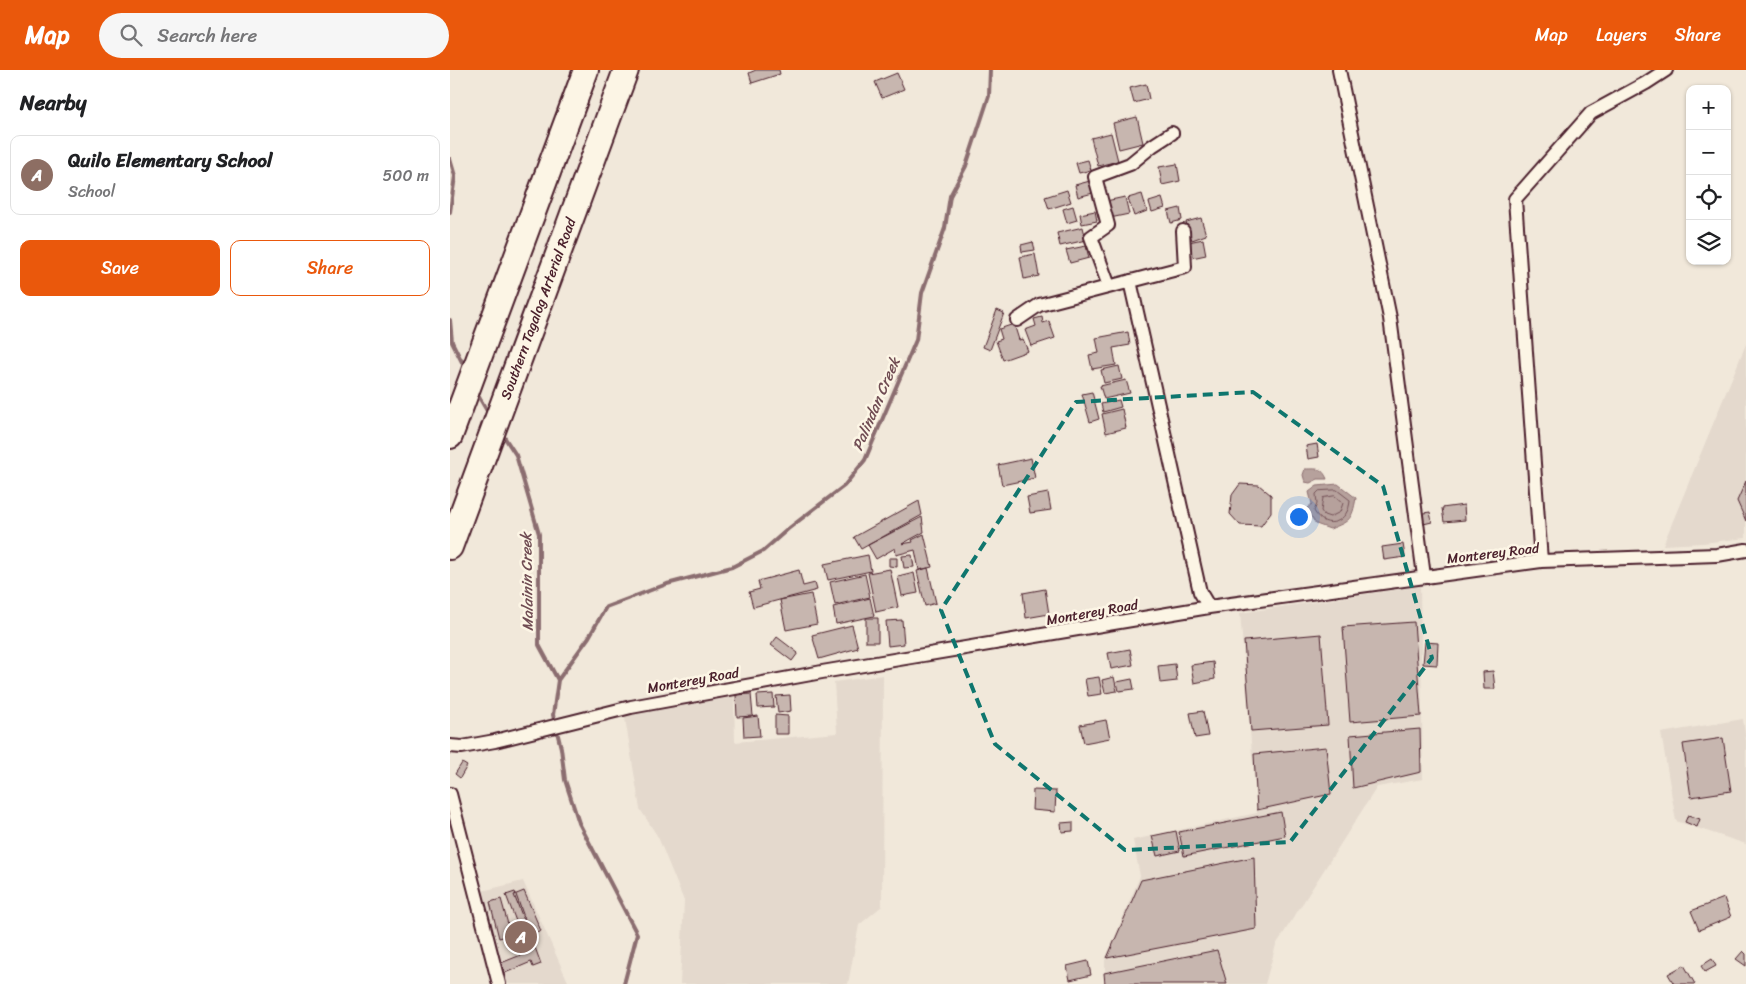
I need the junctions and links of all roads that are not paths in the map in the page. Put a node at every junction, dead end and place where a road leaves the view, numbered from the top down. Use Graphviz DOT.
graph roads {
  1 [pos="586,70"];
  2 [pos="626,70"];
  3 [pos="1339,70"];
  4 [pos="1666,70"];
  5 [pos="1172,133"];
  6 [pos="1183,231"];
  7 [pos="1130,281"];
  8 [pos="1110,286"];
  9 [pos="1017,320"];
  10 [pos="450,436"];
  11 [pos="450,548"];
  12 [pos="1746,550"];
  13 [pos="1540,561"];
  14 [pos="1424,576"];
  15 [pos="1209,607"];
  16 [pos="450,746"];
  17 [pos="450,794"];
  18 [pos="498,984"];
  1 -- 10 [label="highway"];
  2 -- 11 [label="highway, Southern Tagalog Arterial Road"];
  3 -- 14 [label="street"];
  4 -- 13 [label="street"];
  5 -- 8 [label="street"];
  6 -- 7 [label="street"];
  7 -- 8 [label="street"];
  7 -- 15 [label="street"];
  8 -- 9 [label="street"];
  12 -- 13 [label="street, Monterey Road"];
  13 -- 14 [label="street, Monterey Road"];
  14 -- 15 [label="street, Monterey Road"];
  15 -- 16 [label="street, Monterey Road"];
  17 -- 18 [label="street"];
}
